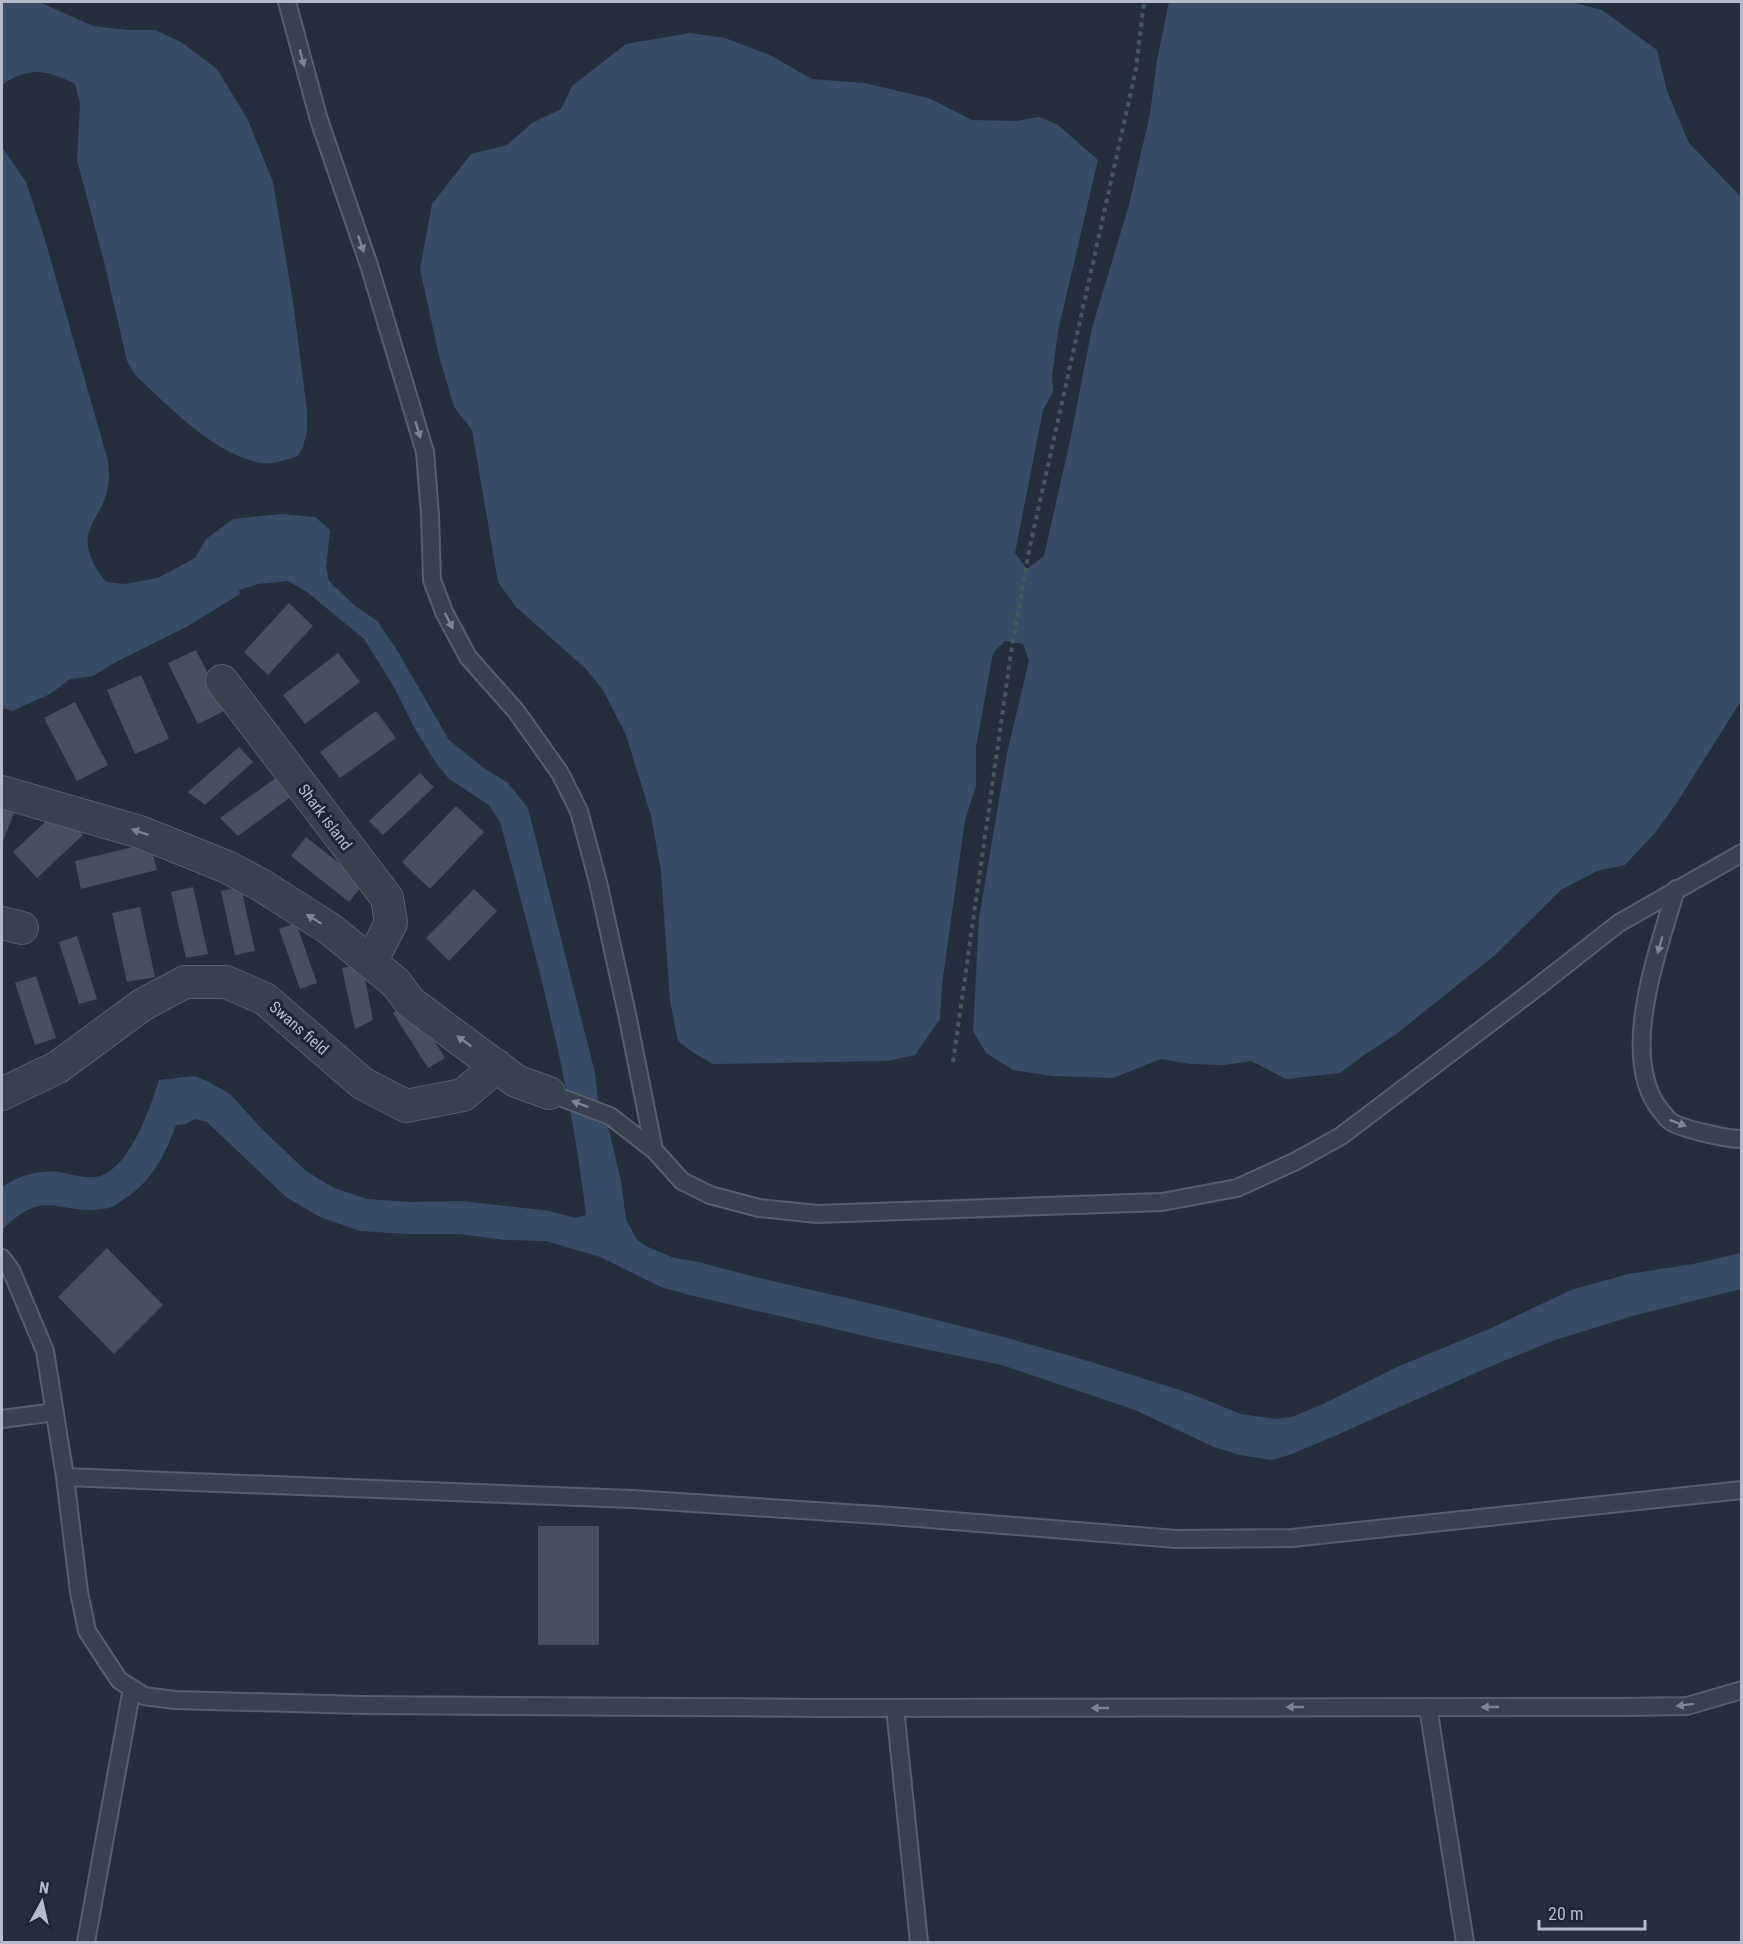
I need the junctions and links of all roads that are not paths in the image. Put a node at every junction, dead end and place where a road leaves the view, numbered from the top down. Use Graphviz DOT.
graph roads {
  1 [pos="287,2"];
  2 [pos="222,681"];
  3 [pos="2,792"];
  4 [pos="1742,853"];
  5 [pos="1676,889"];
  6 [pos="371,962"];
  7 [pos="497,1066"];
  8 [pos="549,1093"];
  9 [pos="2,1094"];
  10 [pos="1742,1139"];
  11 [pos="654,1150"];
  12 [pos="2,1258"];
  13 [pos="55,1412"];
  14 [pos="2,1419"];
  15 [pos="65,1477"];
  16 [pos="1742,1490"];
  17 [pos="132,1688"];
  18 [pos="1742,1690"];
  19 [pos="1428,1707"];
  20 [pos="895,1708"];
  21 [pos="86,1942"];
  22 [pos="919,1942"];
  23 [pos="1465,1942"];
  1 -- 11 [label="lane, one-way"];
  2 -- 6 [label="street, Shark island"];
  6 -- 3 [label="street, one-way"];
  4 -- 5 [label="lane"];
  5 -- 10 [label="lane, one-way"];
  5 -- 11 [label="lane"];
  7 -- 6 [label="street, one-way"];
  7 -- 8 [label="street"];
  7 -- 9 [label="street, Swans field"];
  11 -- 8 [label="lane, one-way"];
  12 -- 13 [label="lane"];
  13 -- 14 [label="lane"];
  13 -- 15 [label="lane"];
  15 -- 16 [label="lane"];
  15 -- 17 [label="lane"];
  17 -- 20 [label="lane"];
  17 -- 21 [label="lane"];
  18 -- 19 [label="lane, one-way"];
  19 -- 20 [label="lane, one-way"];
  19 -- 23 [label="lane"];
  20 -- 22 [label="lane"];
}
